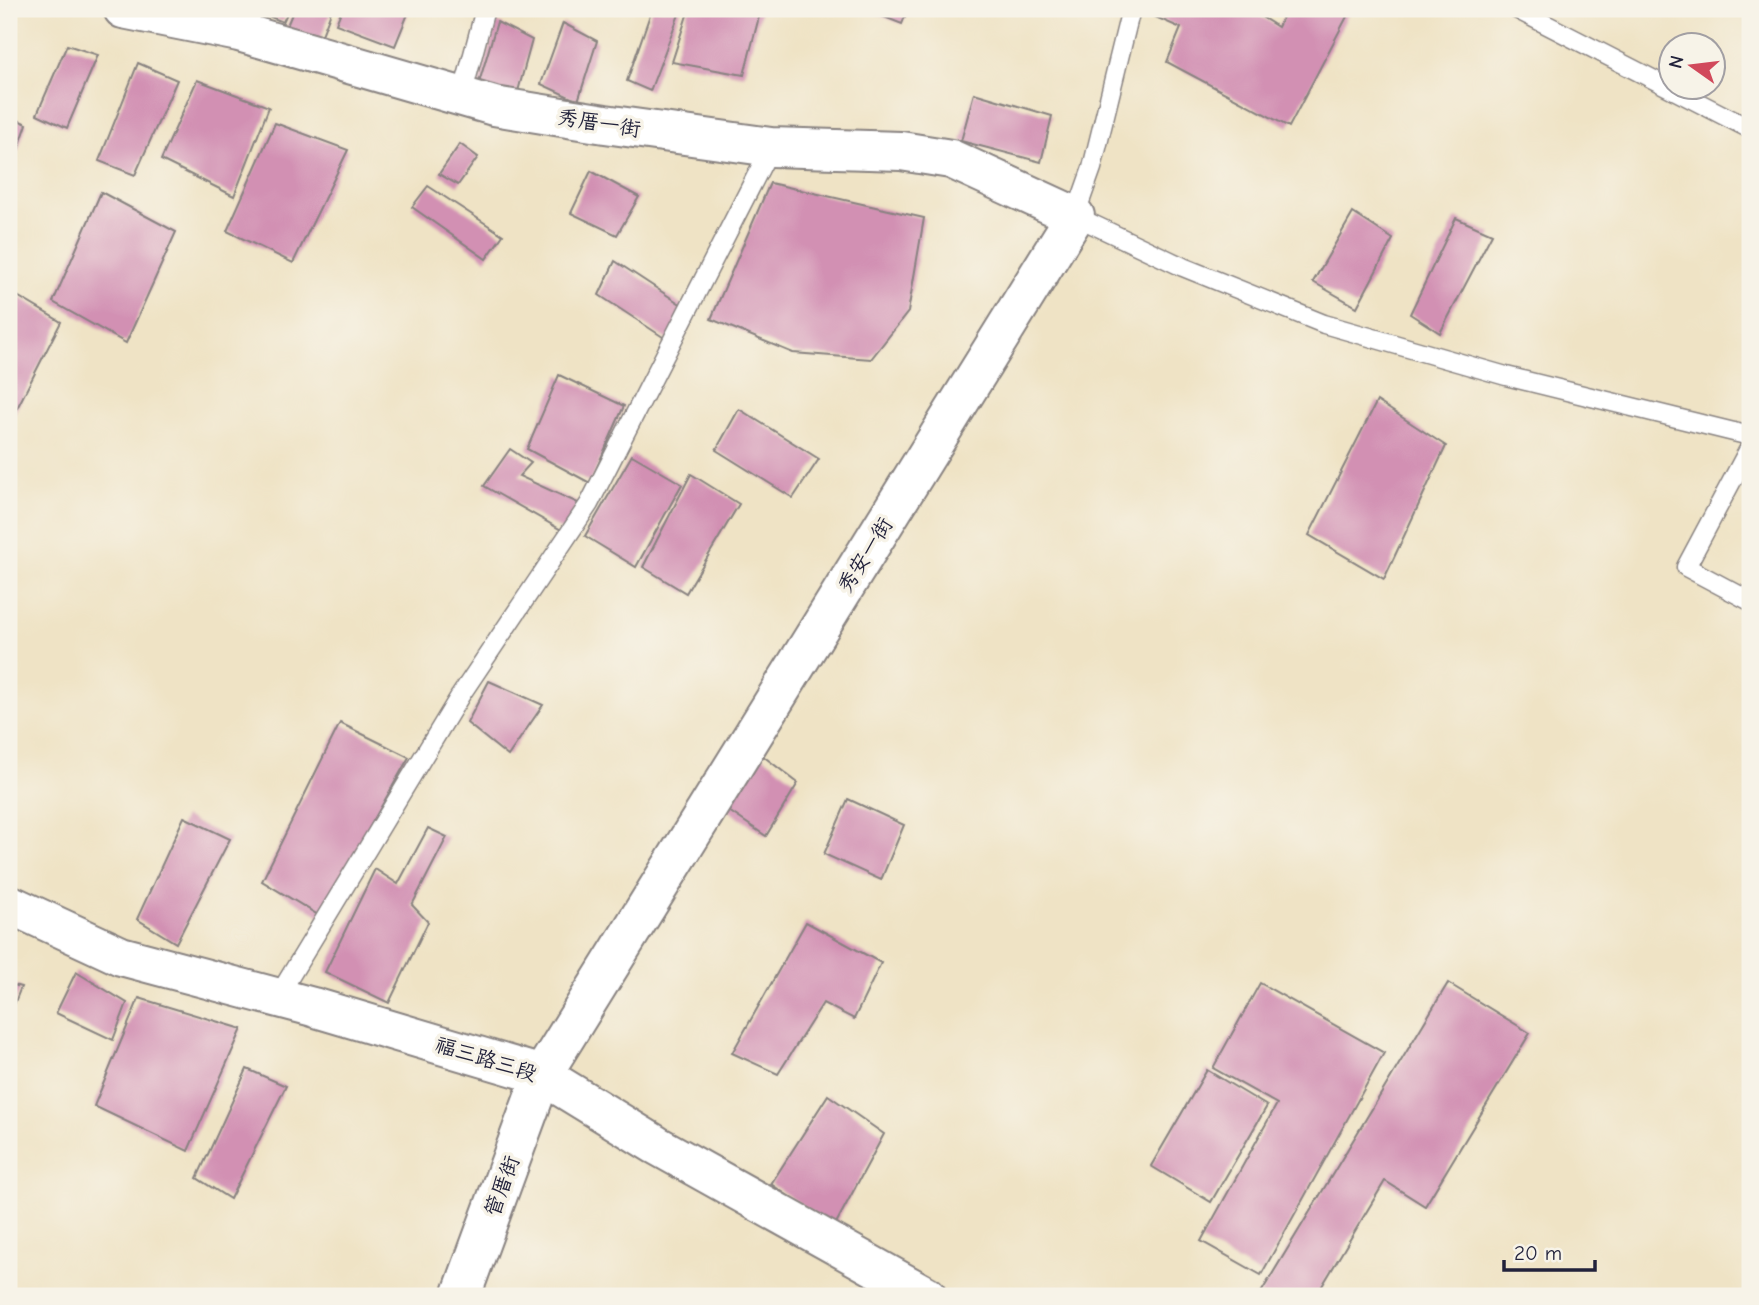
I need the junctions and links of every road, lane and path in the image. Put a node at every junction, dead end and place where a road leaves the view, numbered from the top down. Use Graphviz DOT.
graph roads {
  1 [pos="123,9"];
  2 [pos="485,9"];
  3 [pos="1131,9"];
  4 [pos="1516,9"];
  5 [pos="462,96"];
  6 [pos="1750,129"];
  7 [pos="771,147"];
  8 [pos="1075,216"];
  9 [pos="1750,436"];
  10 [pos="1750,447"];
  11 [pos="1750,601"];
  12 [pos="9,904"];
  13 [pos="277,998"];
  14 [pos="542,1075"];
  15 [pos="461,1296"];
  16 [pos="927,1296"];
  1 -- 5 [label="street, 秀厝一街"];
  2 -- 5 [label="lane"];
  3 -- 8 [label="lane, 秀安一街"];
  4 -- 6 [label="lane"];
  5 -- 7 [label="street, 秀厝一街"];
  7 -- 8 [label="street, 秀厝一街"];
  7 -- 13 [label="lane"];
  8 -- 9 [label="lane"];
  8 -- 14 [label="street, 秀安一街"];
  10 -- 11 [label="lane"];
  12 -- 13 [label="street, 福三路三段"];
  13 -- 14 [label="street, 福三路三段"];
  14 -- 15 [label="street, 管厝街"];
  14 -- 16 [label="street, 福三路三段"];
}
